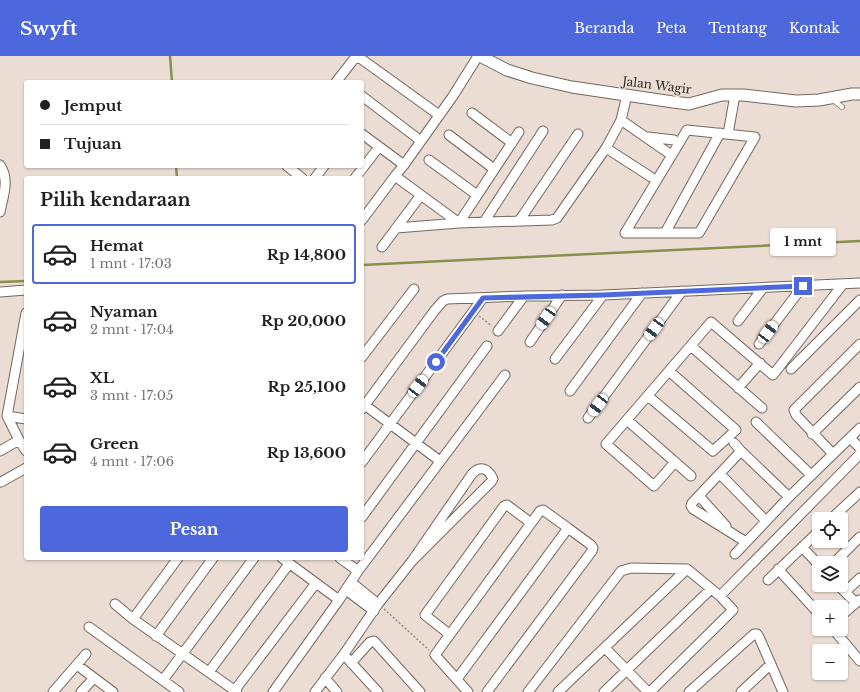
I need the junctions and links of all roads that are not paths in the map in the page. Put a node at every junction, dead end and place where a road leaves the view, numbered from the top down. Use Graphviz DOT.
graph roads {
  1 [pos="479,56"];
  2 [pos="340,80"];
  3 [pos="860,94"];
  4 [pos="627,95"];
  5 [pos="735,95"];
  6 [pos="364,98"];
  7 [pos="831,98"];
  8 [pos="842,107"];
  9 [pos="472,113"];
  10 [pos="439,115"];
  11 [pos="621,120"];
  12 [pos="543,131"];
  13 [pos="519,132"];
  14 [pos="578,134"];
  15 [pos="724,134"];
  16 [pos="449,135"];
  17 [pos="364,136"];
  18 [pos="646,137"];
  19 [pos="674,140"];
  20 [pos="421,141"];
  21 [pos="512,143"];
  22 [pos="379,147"];
  23 [pos="606,148"];
  24 [pos="667,152"];
  25 [pos="429,160"];
  26 [pos="0,165"];
  27 [pos="404,165"];
  28 [pos="364,166"];
  29 [pos="290,168"];
  30 [pos="363,168"];
  31 [pos="494,169"];
  32 [pos="300,176"];
  33 [pos="357,176"];
  34 [pos="395,176"];
  35 [pos="651,177"];
  36 [pos="421,195"];
  37 [pos="477,195"];
  38 [pos="0,212"];
  39 [pos="364,217"];
  40 [pos="519,221"];
  41 [pos="484,222"];
  42 [pos="459,223"];
  43 [pos="396,228"];
  44 [pos="665,233"];
  45 [pos="382,246"];
  46 [pos="860,283"];
  47 [pos="843,284"];
  48 [pos="803,286"];
  49 [pos="762,288"];
  50 [pos="414,289"];
  51 [pos="24,290"];
  52 [pos="682,291"];
  53 [pos="0,292"];
  54 [pos="642,293"];
  55 [pos="562,295"];
  56 [pos="603,295"];
  57 [pos="524,296"];
  58 [pos="483,298"];
  59 [pos="860,300"];
  60 [pos="738,321"];
  61 [pos="24,324"];
  62 [pos="498,331"];
  63 [pos="530,342"];
  64 [pos="759,344"];
  65 [pos="860,344"];
  66 [pos="487,346"];
  67 [pos="691,346"];
  68 [pos="364,354"];
  69 [pos="555,359"];
  70 [pos="760,363"];
  71 [pos="791,369"];
  72 [pos="669,371"];
  73 [pos="505,375"];
  74 [pos="860,387"];
  75 [pos="738,388"];
  76 [pos="570,391"];
  77 [pos="648,396"];
  78 [pos="364,404"];
  79 [pos="364,406"];
  80 [pos="762,408"];
  81 [pos="7,416"];
  82 [pos="24,418"];
  83 [pos="588,418"];
  84 [pos="627,420"];
  85 [pos="756,422"];
  86 [pos="390,424"];
  87 [pos="860,428"];
  88 [pos="812,434"];
  89 [pos="850,438"];
  90 [pos="19,440"];
  91 [pos="415,443"];
  92 [pos="734,443"];
  93 [pos="24,448"];
  94 [pos="860,448"];
  95 [pos="0,451"];
  96 [pos="741,451"];
  97 [pos="833,454"];
  98 [pos="860,454"];
  99 [pos="364,459"];
  100 [pos="440,461"];
  101 [pos="675,462"];
  102 [pos="24,469"];
  103 [pos="720,474"];
  104 [pos="691,476"];
  105 [pos="811,476"];
  106 [pos="1,482"];
  107 [pos="860,492"];
  108 [pos="699,496"];
  109 [pos="789,497"];
  110 [pos="839,512"];
  111 [pos="364,514"];
  112 [pos="766,521"];
  113 [pos="531,523"];
  114 [pos="568,528"];
  115 [pos="734,534"];
  116 [pos="860,537"];
  117 [pos="812,538"];
  118 [pos="746,542"];
  119 [pos="802,547"];
  120 [pos="734,554"];
  121 [pos="841,556"];
  122 [pos="812,558"];
  123 [pos="177,560"];
  124 [pos="212,560"];
  125 [pos="252,560"];
  126 [pos="285,560"];
  127 [pos="343,560"];
  128 [pos="412,560"];
  129 [pos="290,564"];
  130 [pos="778,569"];
  131 [pos="687,570"];
  132 [pos="358,571"];
  133 [pos="860,578"];
  134 [pos="768,580"];
  135 [pos="316,583"];
  136 [pos="848,584"];
  137 [pos="348,586"];
  138 [pos="711,589"];
  139 [pos="846,592"];
  140 [pos="720,596"];
  141 [pos="340,600"];
  142 [pos="858,602"];
  143 [pos="116,604"];
  144 [pos="812,606"];
  145 [pos="376,607"];
  146 [pos="848,610"];
  147 [pos="133,619"];
  148 [pos="89,627"];
  149 [pos="449,634"];
  150 [pos="156,636"];
  151 [pos="841,636"];
  152 [pos="605,648"];
  153 [pos="857,650"];
  154 [pos="86,654"];
  155 [pos="182,654"];
  156 [pos="344,654"];
  157 [pos="860,661"];
  158 [pos="351,663"];
  159 [pos="771,664"];
  160 [pos="77,665"];
  161 [pos="628,670"];
  162 [pos="209,672"];
  163 [pos="94,678"];
  164 [pos="324,678"];
  165 [pos="457,679"];
  166 [pos="163,680"];
  167 [pos="236,691"];
  168 [pos="53,692"];
  169 [pos="81,692"];
  170 [pos="113,692"];
  171 [pos="179,692"];
  172 [pos="273,692"];
  173 [pos="315,692"];
  174 [pos="337,692"];
  175 [pos="378,692"];
  176 [pos="420,692"];
  177 [pos="468,692"];
  178 [pos="487,692"];
  179 [pos="528,692"];
  180 [pos="558,692"];
  181 [pos="604,692"];
  182 [pos="649,692"];
  183 [pos="689,692"];
  184 [pos="741,692"];
  185 [pos="783,692"];
  1 -- 4 [label="street, Jalan Wagir"];
  1 -- 10 [label="street"];
  2 -- 10 [label="street"];
  3 -- 7 [label="street, Jalan Wagir"];
  4 -- 5 [label="street, Jalan Wagir"];
  4 -- 11 [label="street"];
  5 -- 7 [label="street, Jalan Wagir"];
  5 -- 15 [label="street"];
  6 -- 20 [label="street"];
  7 -- 8 [label="lane"];
  9 -- 21 [label="street"];
  10 -- 20 [label="street"];
  11 -- 18 [label="street"];
  11 -- 23 [label="street"];
  12 -- 41 [label="street"];
  13 -- 21 [label="street"];
  14 -- 40 [label="street"];
  15 -- 44 [label="street"];
  15 -- 44 [label="street"];
  15 -- 44 [label="street"];
  16 -- 31 [label="street"];
  17 -- 22 [label="street"];
  18 -- 19 [label="street"];
  18 -- 24 [label="street"];
  20 -- 27 [label="street"];
  21 -- 31 [label="street"];
  22 -- 27 [label="street"];
  22 -- 28 [label="street"];
  23 -- 35 [label="street"];
  23 -- 40 [label="street"];
  25 -- 37 [label="street"];
  26 -- 38 [label="street"];
  27 -- 34 [label="street"];
  29 -- 32 [label="street"];
  30 -- 33 [label="street"];
  31 -- 37 [label="street"];
  34 -- 36 [label="street"];
  34 -- 39 [label="street"];
  36 -- 42 [label="street"];
  36 -- 43 [label="street"];
  37 -- 42 [label="street"];
  40 -- 41 [label="street"];
  41 -- 42 [label="street"];
  42 -- 43 [label="street"];
  43 -- 45 [label="street"];
  46 -- 47 [label="street"];
  47 -- 48 [label="street"];
  47 -- 70 [label="street"];
  48 -- 49 [label="street"];
  48 -- 64 [label="street"];
  49 -- 52 [label="street"];
  49 -- 60 [label="street"];
  50 -- 68 [label="street"];
  51 -- 53 [label="street"];
  52 -- 54 [label="street"];
  52 -- 83 [label="street"];
  54 -- 56 [label="street"];
  54 -- 76 [label="street"];
  55 -- 56 [label="street"];
  55 -- 57 [label="street"];
  55 -- 63 [label="street"];
  56 -- 69 [label="street"];
  57 -- 58 [label="street"];
  57 -- 62 [label="street"];
  58 -- 78 [label="street"];
  58 -- 86 [label="street"];
  59 -- 71 [label="street"];
  61 -- 81 [label="street"];
  65 -- 88 [label="street"];
  66 -- 91 [label="street"];
  67 -- 70 [label="street"];
  67 -- 72 [label="street"];
  67 -- 75 [label="street"];
  70 -- 75 [label="street"];
  72 -- 77 [label="street"];
  72 -- 77 [label="street"];
  73 -- 100 [label="street"];
  74 -- 88 [label="street"];
  75 -- 80 [label="street"];
  77 -- 84 [label="street"];
  79 -- 86 [label="street"];
  81 -- 82 [label="street"];
  81 -- 90 [label="street"];
  84 -- 101 [label="street"];
  84 -- 101 [label="street"];
  85 -- 105 [label="street"];
  86 -- 91 [label="street"];
  86 -- 99 [label="street"];
  87 -- 89 [label="street"];
  88 -- 97 [label="street"];
  89 -- 94 [label="street"];
  89 -- 97 [label="street"];
  90 -- 93 [label="street"];
  90 -- 95 [label="street"];
  91 -- 100 [label="street"];
  91 -- 111 [label="street"];
  92 -- 96 [label="street"];
  96 -- 103 [label="street"];
  96 -- 109 [label="street"];
  97 -- 105 [label="street"];
  98 -- 140 [label="street"];
  100 -- 132 [label="street"];
  101 -- 104 [label="street"];
  102 -- 106 [label="street"];
  103 -- 108 [label="street"];
  103 -- 112 [label="street"];
  105 -- 109 [label="street"];
  107 -- 110 [label="street"];
  108 -- 115 [label="street"];
  108 -- 115 [label="street"];
  109 -- 112 [label="street"];
  112 -- 118 [label="street"];
  113 -- 114 [label="street"];
  113 -- 149 [label="street"];
  113 -- 149 [label="street"];
  114 -- 165 [label="street"];
  114 -- 178 [label="street"];
  115 -- 118 [label="street"];
  116 -- 121 [label="street"];
  117 -- 119 [label="street"];
  118 -- 120 [label="street"];
  119 -- 122 [label="street"];
  119 -- 130 [label="street"];
  123 -- 147 [label="street"];
  124 -- 150 [label="street"];
  125 -- 155 [label="street"];
  126 -- 129 [label="street"];
  127 -- 132 [label="street"];
  128 -- 128 [label="street"];
  128 -- 145 [label="street"];
  129 -- 135 [label="street"];
  129 -- 162 [label="street"];
  130 -- 134 [label="street"];
  130 -- 144 [label="street"];
  131 -- 138 [label="street"];
  131 -- 152 [label="street"];
  131 -- 179 [label="street"];
  132 -- 137 [label="street"];
  133 -- 136 [label="street"];
  135 -- 141 [label="street"];
  135 -- 167 [label="street"];
  137 -- 141 [label="street"];
  137 -- 145 [label="street"];
  138 -- 140 [label="street"];
  138 -- 161 [label="street"];
  139 -- 142 [label="street"];
  140 -- 182 [label="street"];
  141 -- 172 [label="street"];
  142 -- 146 [label="street"];
  143 -- 147 [label="street"];
  145 -- 156 [label="street"];
  147 -- 150 [label="street"];
  148 -- 166 [label="street"];
  149 -- 165 [label="street"];
  150 -- 155 [label="street"];
  151 -- 153 [label="street"];
  152 -- 161 [label="street"];
  152 -- 180 [label="street"];
  153 -- 157 [label="street"];
  154 -- 160 [label="street"];
  155 -- 162 [label="street"];
  155 -- 166 [label="street"];
  156 -- 158 [label="street"];
  156 -- 164 [label="street"];
  158 -- 175 [label="street"];
  158 -- 176 [label="street"];
  159 -- 183 [label="street"];
  159 -- 184 [label="street"];
  159 -- 185 [label="street"];
  160 -- 163 [label="street"];
  160 -- 168 [label="street"];
  161 -- 181 [label="street"];
  161 -- 182 [label="street"];
  162 -- 167 [label="street"];
  163 -- 169 [label="street"];
  163 -- 170 [label="street"];
  164 -- 173 [label="street"];
  164 -- 174 [label="street"];
  165 -- 177 [label="street"];
  166 -- 171 [label="street"];
}
